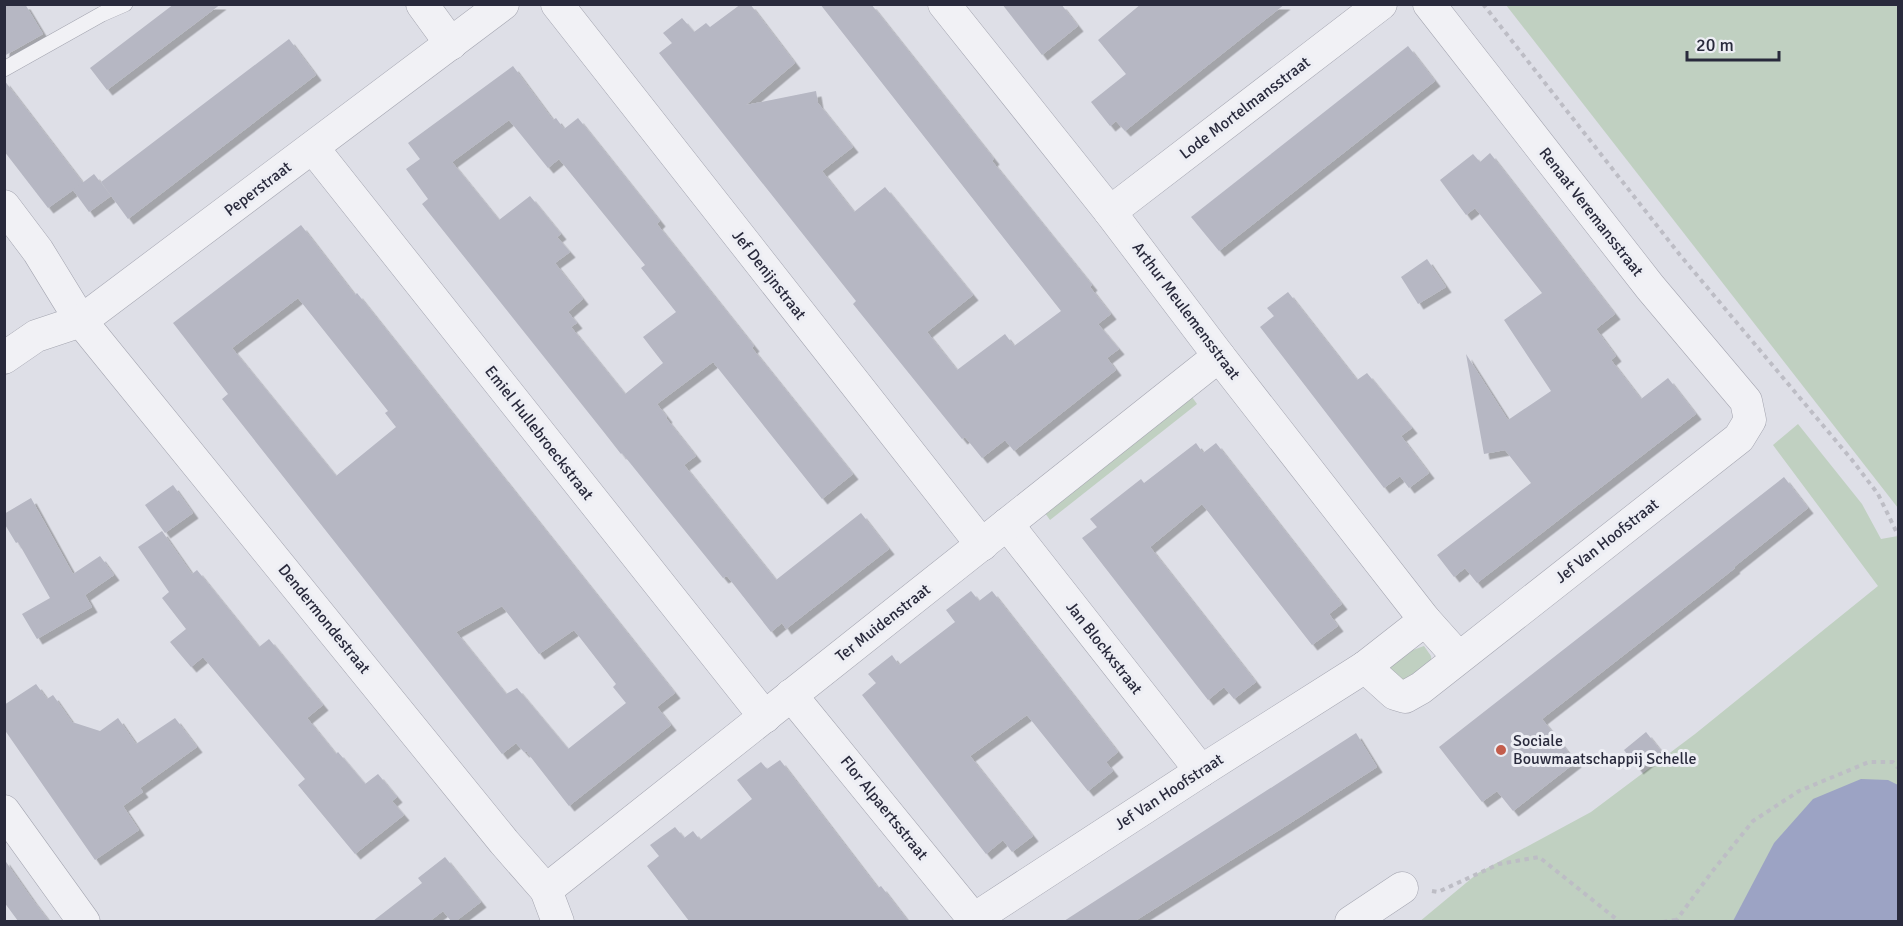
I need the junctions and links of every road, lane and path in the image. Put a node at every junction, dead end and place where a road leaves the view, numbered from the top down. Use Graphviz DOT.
graph roads {
  1 [pos="125,4"];
  2 [pos="422,4"];
  3 [pos="503,4"];
  4 [pos="557,4"];
  5 [pos="944,4"];
  6 [pos="1381,4"];
  7 [pos="1429,4"];
  8 [pos="1483,4"];
  9 [pos="451,44"];
  10 [pos="4,69"];
  11 [pos="313,148"];
  12 [pos="4,206"];
  13 [pos="1110,212"];
  14 [pos="81,321"];
  15 [pos="1219,356"];
  16 [pos="4,358"];
  17 [pos="1750,420"];
  18 [pos="1007,524"];
  19 [pos="1899,535"];
  20 [pos="982,545"];
  21 [pos="1425,620"];
  22 [pos="1459,658"];
  23 [pos="1365,667"];
  24 [pos="792,695"];
  25 [pos="765,717"];
  26 [pos="1899,768"];
  27 [pos="1201,771"];
  28 [pos="4,811"];
  29 [pos="1402,888"];
  30 [pos="546,890"];
  31 [pos="975,920"];
  32 [pos="84,921"];
  33 [pos="558,921"];
  34 [pos="1351,921"];
  35 [pos="1620,921"];
  36 [pos="1663,921"];
  37 [pos="1675,921"];
  1 -- 10 [label="lane"];
  2 -- 9 [label="street"];
  3 -- 9 [label="street, Peperstraat"];
  4 -- 20 [label="street, Jef Denijnstraat"];
  5 -- 13 [label="street, Arthur Meulemensstraat"];
  6 -- 13 [label="street, Lode Mortelmansstraat"];
  7 -- 17 [label="street, Renaat Veremansstraat"];
  8 -- 19 [label="path"];
  9 -- 11 [label="street, Peperstraat"];
  11 -- 14 [label="street, Peperstraat"];
  11 -- 25 [label="street, Emiel Hullebroeckstraat"];
  12 -- 14 [label="street, Dendermondestraat"];
  13 -- 15 [label="street, Arthur Meulemensstraat"];
  14 -- 16 [label="street, Peperstraat"];
  14 -- 30 [label="street, Dendermondestraat"];
  15 -- 18 [label="street, Ter Muidenstraat"];
  15 -- 21 [label="street, Arthur Meulemensstraat"];
  17 -- 22 [label="street, Jef Van Hoofstraat"];
  18 -- 20 [label="street, Ter Muidenstraat"];
  18 -- 27 [label="street, Jan Blockxstraat"];
  20 -- 24 [label="street, Ter Muidenstraat"];
  21 -- 22 [label="street"];
  21 -- 23 [label="street, Jef Van Hoofstraat"];
  22 -- 23 [label="street, Jef Van Hoofstraat"];
  23 -- 27 [label="street, Jef Van Hoofstraat"];
  24 -- 25 [label="street, Ter Muidenstraat"];
  24 -- 31 [label="street, Flor Alpaertsstraat"];
  25 -- 30 [label="street, Ter Muidenstraat"];
  26 -- 37 [label="path"];
  27 -- 31 [label="street, Jef Van Hoofstraat"];
  28 -- 32 [label="street"];
  29 -- 34 [label="street"];
  29 -- 35 [label="path"];
  30 -- 33 [label="street, Dendermondestraat"];
  36 -- 37 [label="path"];
}
